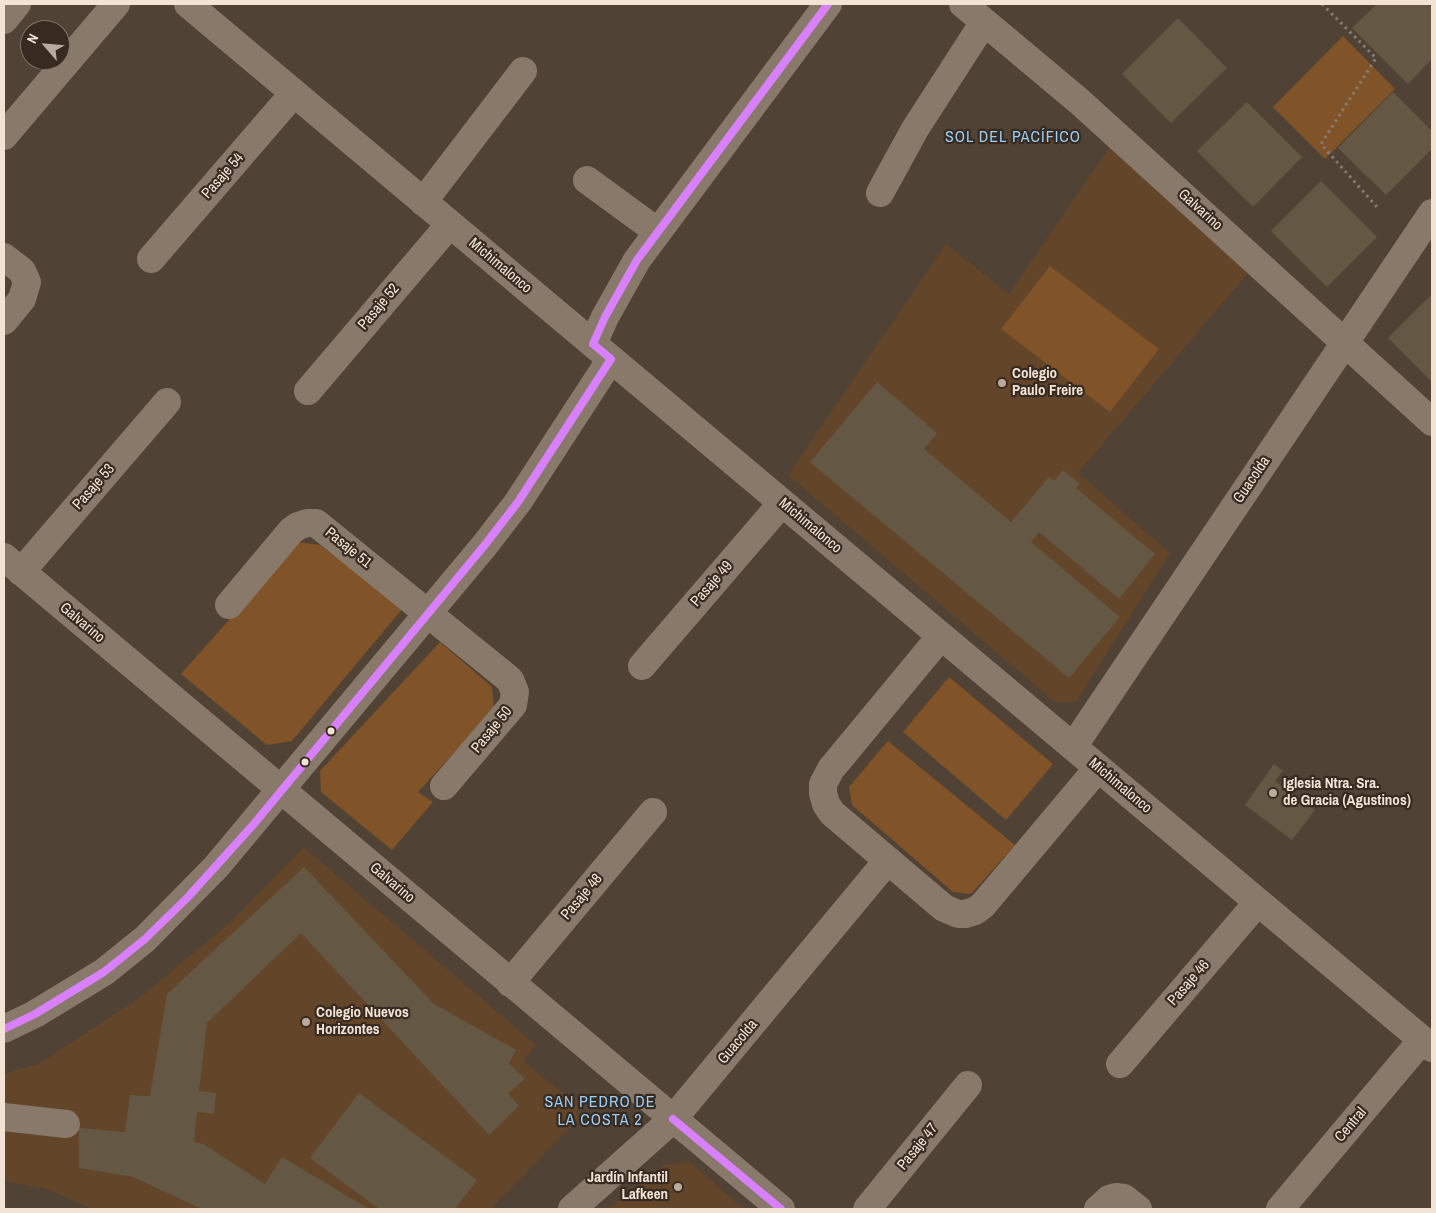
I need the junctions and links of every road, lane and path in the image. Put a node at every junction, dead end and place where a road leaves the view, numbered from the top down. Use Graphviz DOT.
graph roads {
  1 [pos="17,4"];
  2 [pos="116,4"];
  3 [pos="188,4"];
  4 [pos="828,4"];
  5 [pos="963,4"];
  6 [pos="1322,4"];
  7 [pos="4,20"];
  8 [pos="984,22"];
  9 [pos="523,71"];
  10 [pos="294,93"];
  11 [pos="4,136"];
  12 [pos="587,180"];
  13 [pos="880,193"];
  14 [pos="423,202"];
  15 [pos="1377,207"];
  16 [pos="1432,213"];
  17 [pos="450,224"];
  18 [pos="658,232"];
  19 [pos="4,257"];
  20 [pos="151,259"];
  21 [pos="4,321"];
  22 [pos="1345,341"];
  23 [pos="602,351"];
  24 [pos="308,391"];
  25 [pos="167,402"];
  26 [pos="1432,422"];
  27 [pos="782,502"];
  28 [pos="13,565"];
  29 [pos="229,605"];
  30 [pos="429,614"];
  31 [pos="941,636"];
  32 [pos="642,666"];
  33 [pos="1073,747"];
  34 [pos="1098,768"];
  35 [pos="444,786"];
  36 [pos="282,791"];
  37 [pos="653,812"];
  38 [pos="888,860"];
  39 [pos="1258,902"];
  40 [pos="510,982"];
  41 [pos="4,1030"];
  42 [pos="1427,1044"];
  43 [pos="1120,1064"];
  44 [pos="968,1085"];
  45 [pos="4,1117"];
  46 [pos="672,1119"];
  47 [pos="66,1124"];
  48 [pos="572,1209"];
  49 [pos="781,1209"];
  50 [pos="867,1209"];
  51 [pos="1098,1209"];
  52 [pos="1138,1209"];
  53 [pos="1280,1209"];
  1 -- 7 [label="street"];
  2 -- 11 [label="street"];
  3 -- 10 [label="street, Michimalonco"];
  4 -- 18 [label="street"];
  5 -- 8 [label="street, Galvarino"];
  6 -- 15 [label="path"];
  8 -- 13 [label="street"];
  8 -- 22 [label="street, Galvarino"];
  9 -- 14 [label="street"];
  10 -- 14 [label="street, Michimalonco"];
  10 -- 20 [label="street, Pasaje 54"];
  12 -- 18 [label="street"];
  14 -- 17 [label="street, Michimalonco"];
  16 -- 22 [label="street, Guacolda"];
  17 -- 23 [label="street, Michimalonco"];
  17 -- 24 [label="street, Pasaje 52"];
  18 -- 23 [label="street"];
  19 -- 21 [label="street"];
  22 -- 26 [label="street, Galvarino"];
  22 -- 33 [label="street, Guacolda"];
  23 -- 27 [label="street, Michimalonco"];
  23 -- 30 [label="street"];
  25 -- 28 [label="street, Pasaje 53"];
  27 -- 31 [label="street, Michimalonco"];
  27 -- 32 [label="street, Pasaje 49"];
  28 -- 36 [label="street, Galvarino"];
  29 -- 30 [label="street, Pasaje 51"];
  30 -- 35 [label="street, Pasaje 50"];
  30 -- 36 [label="street"];
  31 -- 33 [label="street, Michimalonco"];
  31 -- 38 [label="street"];
  33 -- 34 [label="street, Michimalonco"];
  34 -- 38 [label="street"];
  34 -- 39 [label="street, Michimalonco"];
  36 -- 40 [label="street, Galvarino"];
  36 -- 41 [label="street"];
  37 -- 40 [label="street, Pasaje 48"];
  38 -- 46 [label="street, Guacolda"];
  39 -- 42 [label="street, Michimalonco"];
  39 -- 43 [label="street, Pasaje 46"];
  40 -- 46 [label="street, Galvarino"];
  42 -- 53 [label="street, Central"];
  44 -- 50 [label="street, Pasaje 47"];
  45 -- 47 [label="street"];
  46 -- 48 [label="street, Guacolda"];
  46 -- 49 [label="street, Galvarino"];
  51 -- 52 [label="street"];
}
